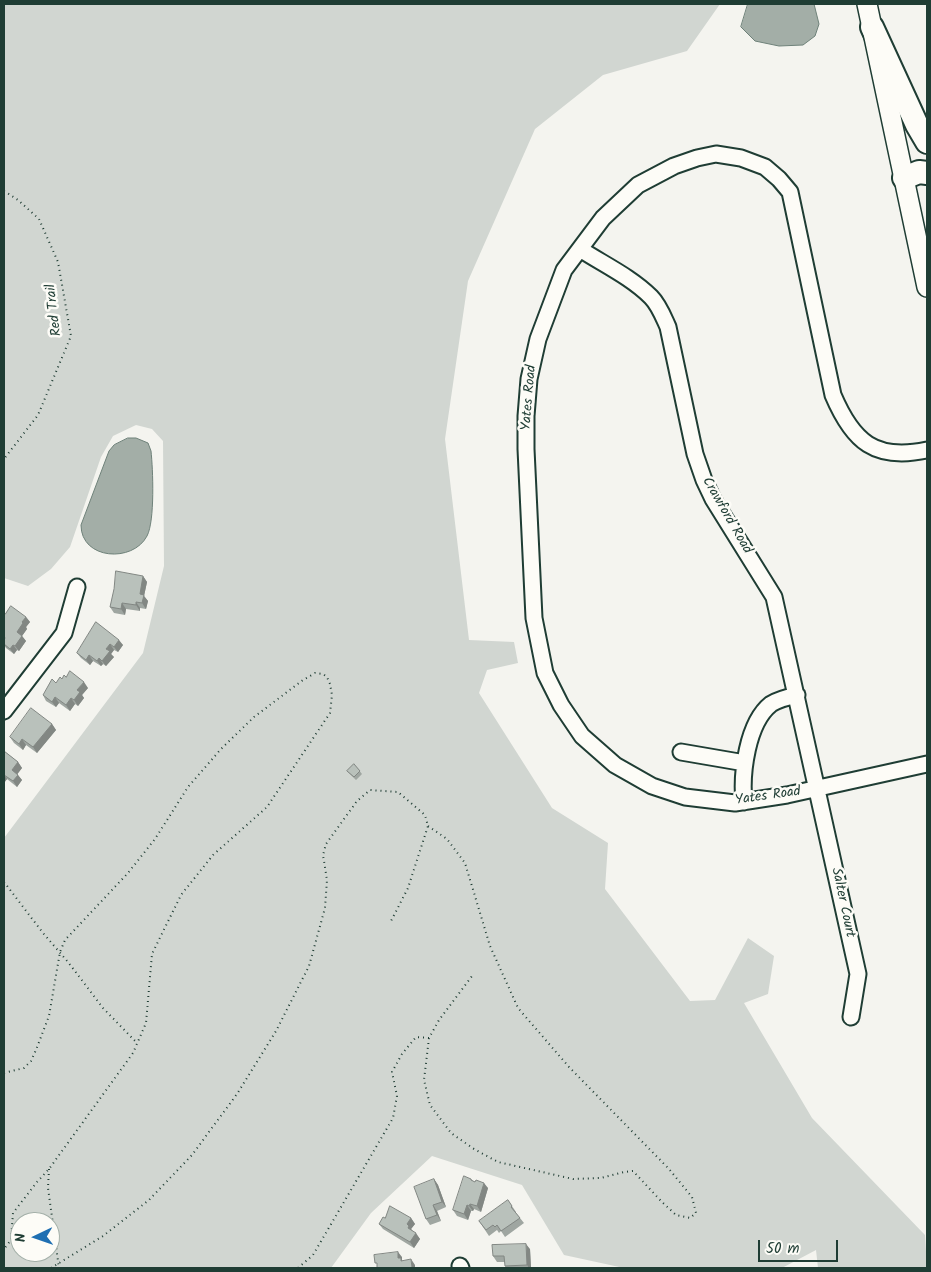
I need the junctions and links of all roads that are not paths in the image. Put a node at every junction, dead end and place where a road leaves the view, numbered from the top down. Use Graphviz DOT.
graph roads {
  1 [pos="867,4"];
  2 [pos="872,27"];
  3 [pos="927,142"];
  4 [pos="927,173"];
  5 [pos="904,178"];
  6 [pos="580,249"];
  7 [pos="927,287"];
  8 [pos="927,450"];
  9 [pos="77,587"];
  10 [pos="797,696"];
  11 [pos="4,711"];
  12 [pos="681,752"];
  13 [pos="745,763"];
  14 [pos="927,764"];
  15 [pos="817,789"];
  16 [pos="744,802"];
  17 [pos="851,1017"];
  1 -- 2 [label="main road"];
  2 -- 3 [label="highway"];
  2 -- 5 [label="main road"];
  4 -- 5 [label="highway"];
  5 -- 7 [label="main road"];
  6 -- 8 [label="street, Yates Road"];
  6 -- 10 [label="street, Crawford Road"];
  6 -- 16 [label="street, Yates Road"];
  9 -- 11 [label="street"];
  10 -- 13 [label="street"];
  10 -- 15 [label="street, Crawford Road"];
  12 -- 13 [label="street"];
  13 -- 16 [label="street"];
  14 -- 15 [label="street, Yates Road"];
  15 -- 16 [label="street, Yates Road"];
  15 -- 17 [label="street, Salter Court"];
}
